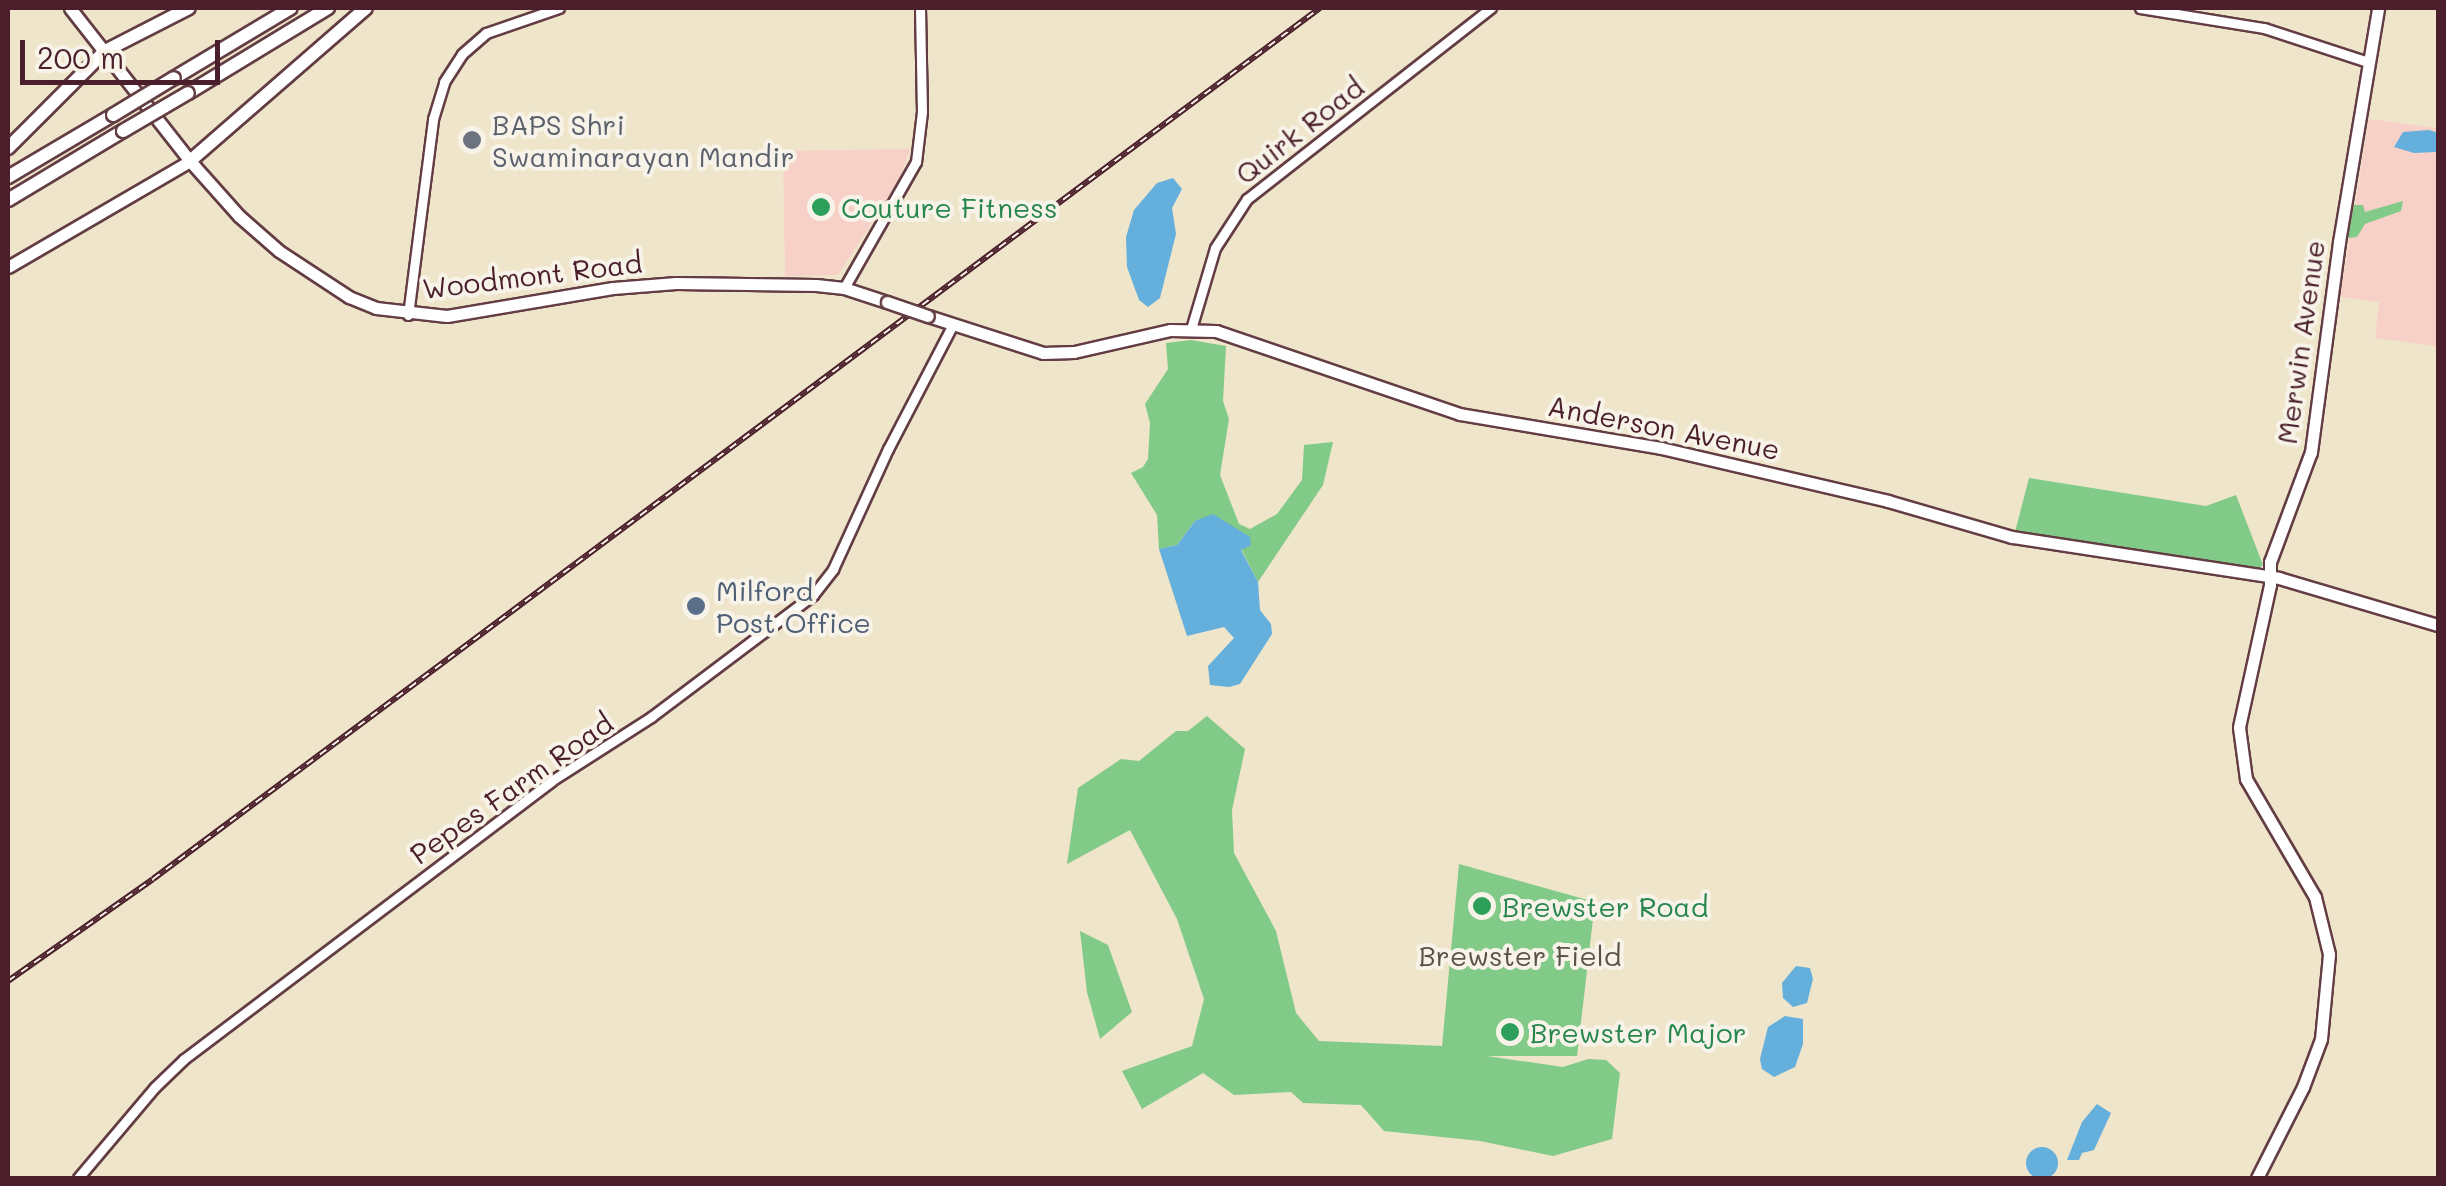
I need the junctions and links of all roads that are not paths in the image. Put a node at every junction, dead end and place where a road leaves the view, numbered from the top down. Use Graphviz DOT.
graph roads {
  1 [pos="70,8"];
  2 [pos="189,8"];
  3 [pos="291,8"];
  4 [pos="328,8"];
  5 [pos="366,8"];
  6 [pos="559,8"];
  7 [pos="920,8"];
  8 [pos="1491,8"];
  9 [pos="2140,8"];
  10 [pos="2378,8"];
  11 [pos="105,50"];
  12 [pos="2368,62"];
  13 [pos="8,148"];
  14 [pos="190,161"];
  15 [pos="8,177"];
  16 [pos="8,200"];
  17 [pos="8,267"];
  18 [pos="844,288"];
  19 [pos="887,302"];
  20 [pos="408,314"];
  21 [pos="952,326"];
  22 [pos="1191,329"];
  23 [pos="2271,576"];
  24 [pos="2438,625"];
  25 [pos="78,1178"];
  26 [pos="2257,1178"];
  1 -- 11 [label="main road, Woodmont Road"];
  2 -- 11 [label="highway"];
  3 -- 15 [label="highway, bridge"];
  4 -- 16 [label="highway, bridge"];
  5 -- 14 [label="highway"];
  6 -- 20 [label="street"];
  7 -- 18 [label="street"];
  8 -- 22 [label="street, Quirk Road"];
  9 -- 12 [label="street"];
  10 -- 12 [label="main road, Merwin Avenue"];
  11 -- 13 [label="highway"];
  11 -- 14 [label="main road, Woodmont Road"];
  12 -- 23 [label="main road, Merwin Avenue"];
  14 -- 17 [label="main road"];
  14 -- 20 [label="main road, Woodmont Road"];
  18 -- 19 [label="main road, Woodmont Road"];
  18 -- 20 [label="main road, Woodmont Road"];
  19 -- 21 [label="main road, Anderson Avenue, bridge"];
  21 -- 22 [label="main road, Anderson Avenue"];
  21 -- 25 [label="street, Pepes Farm Road"];
  22 -- 23 [label="main road, Anderson Avenue"];
  23 -- 24 [label="main road, Anderson Avenue"];
  23 -- 26 [label="main road, Merwin Avenue"];
}
